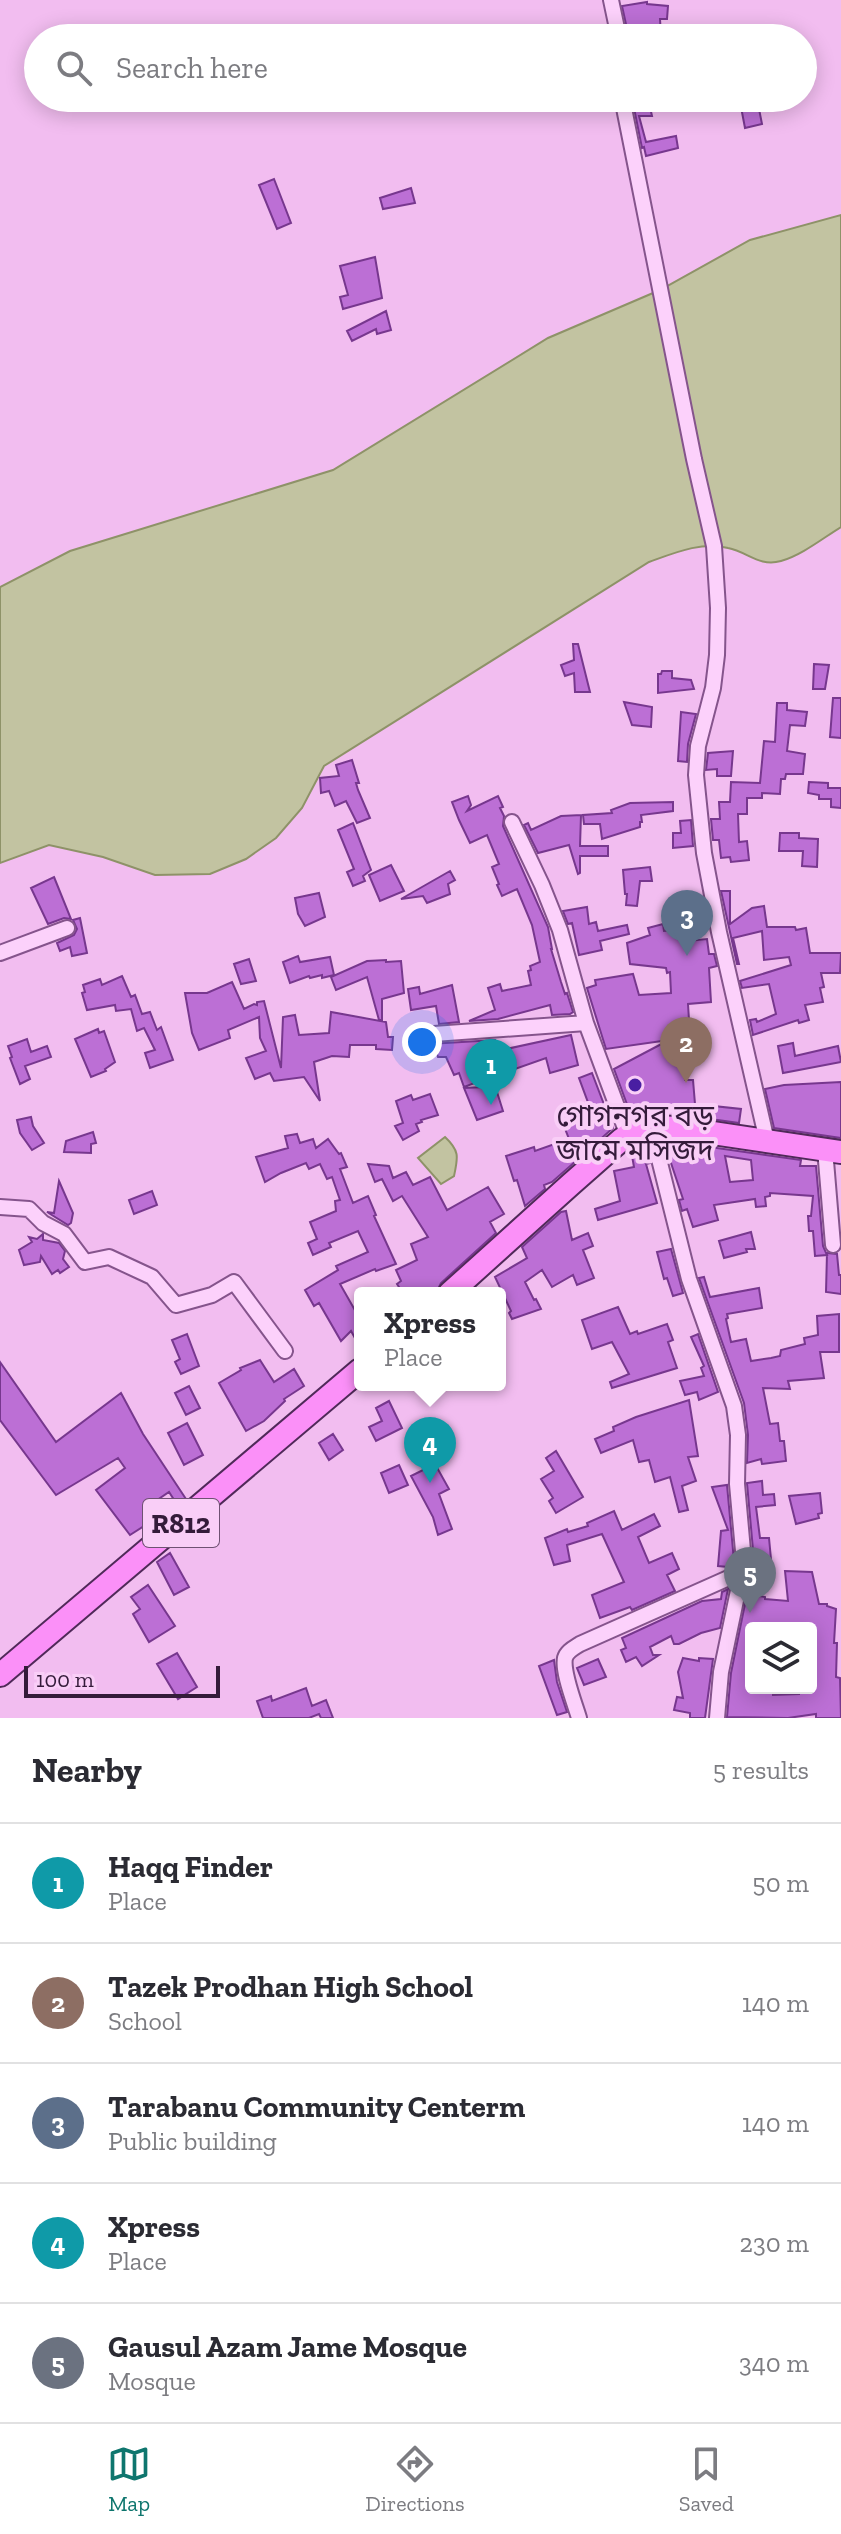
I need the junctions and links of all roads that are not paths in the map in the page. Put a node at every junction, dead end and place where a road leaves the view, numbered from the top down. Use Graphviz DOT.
graph roads {
  1 [pos="611,0"];
  2 [pos="616,24"];
  3 [pos="625,112"];
  4 [pos="512,822"];
  5 [pos="67,928"];
  6 [pos="0,953"];
  7 [pos="586,1023"];
  8 [pos="420,1035"];
  9 [pos="651,1127"];
  10 [pos="628,1136"];
  11 [pos="767,1141"];
  12 [pos="833,1150"];
  13 [pos="0,1207"];
  14 [pos="833,1245"];
  15 [pos="457,1287"];
  16 [pos="285,1351"];
  17 [pos="354,1375"];
  18 [pos="742,1572"];
  19 [pos="0,1675"];
  20 [pos="579,1718"];
  21 [pos="717,1718"];
  1 -- 2 [label="street"];
  3 -- 11 [label="street"];
  4 -- 7 [label="street"];
  5 -- 6 [label="street"];
  7 -- 8 [label="street"];
  7 -- 10 [label="street"];
  9 -- 10 [label="main road"];
  9 -- 11 [label="main road"];
  9 -- 18 [label="street"];
  10 -- 15 [label="main road"];
  11 -- 12 [label="main road"];
  12 -- 14 [label="street"];
  13 -- 16 [label="street"];
  17 -- 19 [label="main road, R812"];
  18 -- 20 [label="street"];
  18 -- 21 [label="street"];
}
